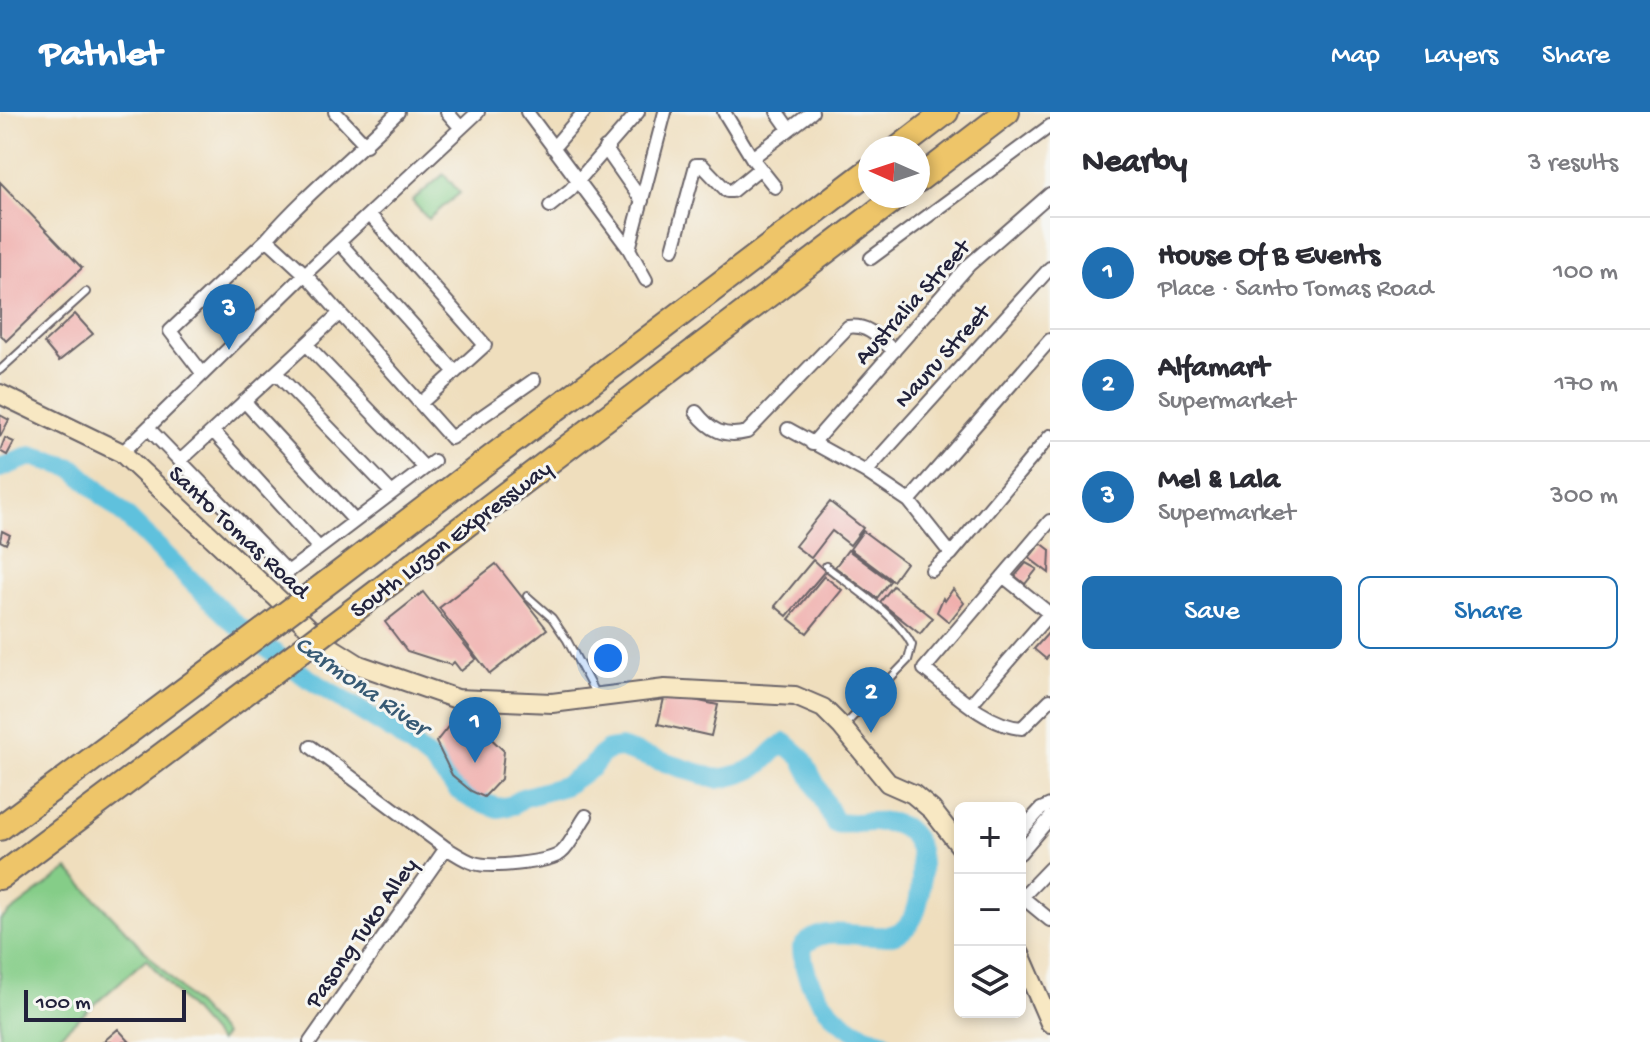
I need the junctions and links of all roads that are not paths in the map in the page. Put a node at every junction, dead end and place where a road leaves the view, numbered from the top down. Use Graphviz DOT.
graph roads {
  1 [pos="335,112"];
  2 [pos="447,112"];
  3 [pos="478,112"];
  4 [pos="527,112"];
  5 [pos="584,112"];
  6 [pos="638,112"];
  7 [pos="665,112"];
  8 [pos="724,112"];
  9 [pos="777,112"];
  10 [pos="812,112"];
  11 [pos="946,112"];
  12 [pos="1007,112"];
  13 [pos="396,113"];
  14 [pos="1050,126"];
  15 [pos="460,127"];
  16 [pos="789,129"];
  17 [pos="915,136"];
  18 [pos="366,145"];
  19 [pos="553,148"];
  20 [pos="605,148"];
  21 [pos="756,163"];
  22 [pos="930,171"];
  23 [pos="578,179"];
  24 [pos="858,179"];
  25 [pos="775,187"];
  26 [pos="1050,194"];
  27 [pos="642,201"];
  28 [pos="550,206"];
  29 [pos="882,208"];
  30 [pos="369,214"];
  31 [pos="267,239"];
  32 [pos="339,242"];
  33 [pos="629,249"];
  34 [pos="673,249"];
  35 [pos="871,258"];
  36 [pos="1050,268"];
  37 [pos="305,274"];
  38 [pos="646,280"];
  39 [pos="86,292"];
  40 [pos="340,313"];
  41 [pos="1050,340"];
  42 [pos="307,345"];
  43 [pos="894,351"];
  44 [pos="0,370"];
  45 [pos="455,372"];
  46 [pos="276,373"];
  47 [pos="203,374"];
  48 [pos="534,380"];
  49 [pos="0,394"];
  50 [pos="244,401"];
  51 [pos="421,403"];
  52 [pos="696,412"];
  53 [pos="149,429"];
  54 [pos="788,429"];
  55 [pos="213,431"];
  56 [pos="1050,436"];
  57 [pos="812,444"];
  58 [pos="122,453"];
  59 [pos="180,461"];
  60 [pos="866,472"];
  61 [pos="392,493"];
  62 [pos="909,501"];
  63 [pos="355,521"];
  64 [pos="1048,528"];
  65 [pos="319,548"];
  66 [pos="951,554"];
  67 [pos="826,566"];
  68 [pos="932,570"];
  69 [pos="1003,576"];
  70 [pos="527,596"];
  71 [pos="1050,614"];
  72 [pos="597,698"];
  73 [pos="1050,700"];
  74 [pos="970,705"];
  75 [pos="842,727"];
  76 [pos="311,747"];
  77 [pos="1050,805"];
  78 [pos="586,816"];
  79 [pos="1050,818"];
  80 [pos="1026,825"];
  81 [pos="0,828"];
  82 [pos="954,838"];
  83 [pos="1026,845"];
  84 [pos="446,848"];
  85 [pos="1050,868"];
  86 [pos="0,877"];
  87 [pos="1050,920"];
  88 [pos="1026,980"];
  89 [pos="1050,1023"];
  90 [pos="310,1042"];
  1 -- 18 [label="street"];
  2 -- 15 [label="street"];
  3 -- 15 [label="street"];
  4 -- 19 [label="street"];
  5 -- 19 [label="street"];
  6 -- 20 [label="street"];
  7 -- 27 [label="street"];
  8 -- 21 [label="street"];
  9 -- 16 [label="street"];
  10 -- 16 [label="street"];
  11 -- 17 [label="highway"];
  12 -- 22 [label="highway"];
  13 -- 18 [label="street"];
  14 -- 35 [label="street"];
  15 -- 30 [label="street"];
  16 -- 21 [label="street"];
  18 -- 31 [label="street"];
  19 -- 23 [label="street"];
  20 -- 23 [label="street"];
  20 -- 27 [label="street"];
  21 -- 25 [label="street"];
  21 -- 34 [label="street"];
  23 -- 28 [label="street"];
  23 -- 33 [label="street"];
  24 -- 81 [label="highway, South Luzon Expressway, bridge"];
  26 -- 43 [label="street, Australia Street"];
  27 -- 33 [label="street"];
  29 -- 86 [label="highway, South Luzon Expressway, bridge"];
  30 -- 32 [label="street"];
  30 -- 45 [label="street"];
  31 -- 37 [label="street"];
  31 -- 47 [label="street"];
  32 -- 37 [label="street"];
  32 -- 45 [label="street"];
  33 -- 38 [label="street"];
  36 -- 60 [label="street, Nauru Street"];
  37 -- 40 [label="street"];
  37 -- 47 [label="street"];
  39 -- 44 [label="lane"];
  40 -- 42 [label="street"];
  40 -- 51 [label="street"];
  41 -- 62 [label="street"];
  42 -- 46 [label="street"];
  42 -- 61 [label="street"];
  43 -- 52 [label="street"];
  43 -- 57 [label="street, Australia Street"];
  45 -- 51 [label="street"];
  46 -- 50 [label="street"];
  46 -- 61 [label="street"];
  47 -- 53 [label="street"];
  48 -- 51 [label="street"];
  49 -- 58 [label="street, Santo Tomas Road"];
  50 -- 55 [label="street"];
  50 -- 63 [label="street"];
  53 -- 58 [label="street"];
  53 -- 59 [label="street"];
  54 -- 57 [label="street"];
  55 -- 59 [label="street"];
  55 -- 65 [label="street"];
  56 -- 66 [label="street"];
  57 -- 60 [label="street"];
  58 -- 72 [label="street, Santo Tomas Road"];
  59 -- 65 [label="street"];
  60 -- 62 [label="street"];
  61 -- 63 [label="street"];
  62 -- 66 [label="street"];
  63 -- 65 [label="street"];
  64 -- 69 [label="street"];
  66 -- 68 [label="street"];
  67 -- 75 [label="lane"];
  69 -- 71 [label="street"];
  69 -- 74 [label="street"];
  70 -- 72 [label="lane"];
  71 -- 74 [label="street"];
  72 -- 75 [label="street, Santo Tomas Road"];
  73 -- 74 [label="street"];
  75 -- 82 [label="street, Santo Tomas Road"];
  76 -- 84 [label="street, Pasong Tuko Alley"];
  77 -- 80 [label="street"];
  78 -- 84 [label="street, Pasong Tuko Alley"];
  79 -- 83 [label="street"];
  84 -- 90 [label="street, Pasong Tuko Alley"];
  85 -- 87 [label="street"];
  88 -- 89 [label="street"];
}
